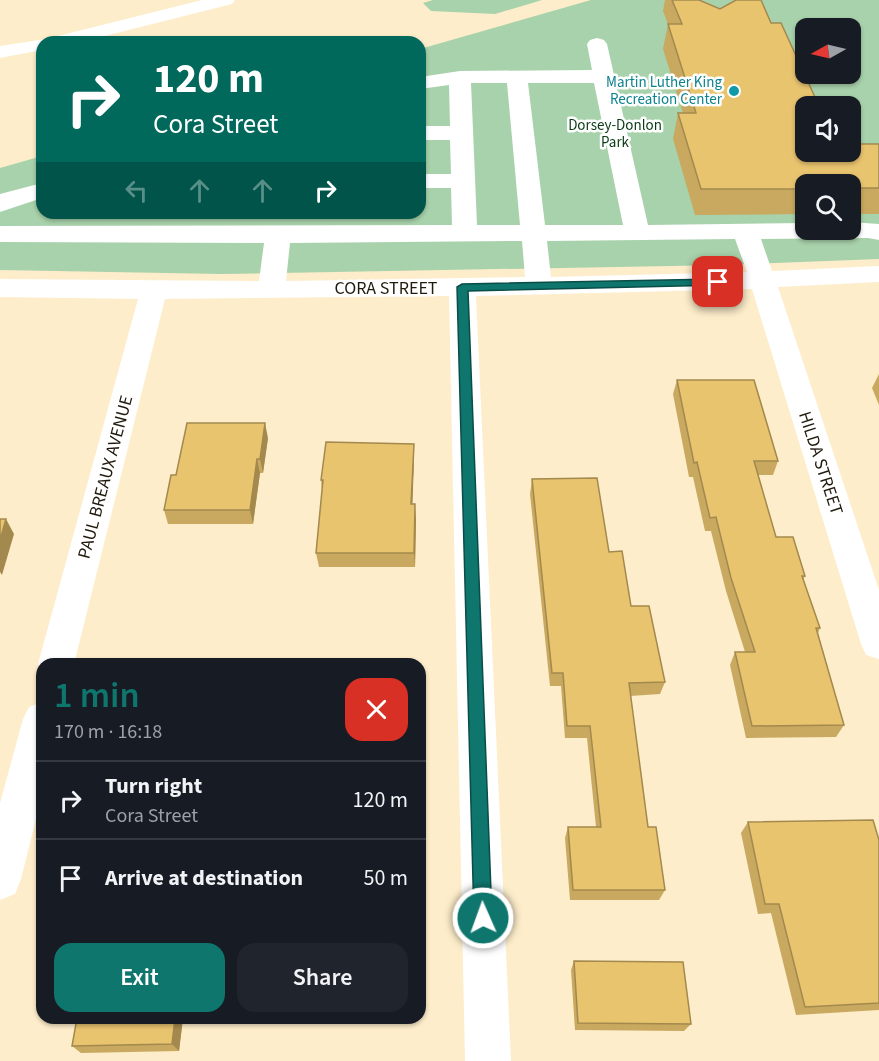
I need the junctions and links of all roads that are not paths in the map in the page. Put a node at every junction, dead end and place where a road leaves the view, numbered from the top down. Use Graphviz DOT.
graph roads {
  1 [pos="225,0"];
  2 [pos="78,36"];
  3 [pos="597,44"];
  4 [pos="36,45"];
  5 [pos="0,52"];
  6 [pos="604,76"];
  7 [pos="460,77"];
  8 [pos="517,77"];
  9 [pos="426,82"];
  10 [pos="426,133"];
  11 [pos="461,133"];
  12 [pos="426,181"];
  13 [pos="463,181"];
  14 [pos="36,192"];
  15 [pos="0,206"];
  16 [pos="745,231"];
  17 [pos="879,232"];
  18 [pos="465,233"];
  19 [pos="637,233"];
  20 [pos="0,234"];
  21 [pos="532,234"];
  22 [pos="278,235"];
  23 [pos="879,274"];
  24 [pos="763,281"];
  25 [pos="539,285"];
  26 [pos="462,287"];
  27 [pos="0,288"];
  28 [pos="272,289"];
  29 [pos="154,290"];
  30 [pos="879,644"];
  31 [pos="58,658"];
  32 [pos="36,741"];
  33 [pos="0,879"];
  34 [pos="488,1061"];
  1 -- 2 [label="street"];
  3 -- 6 [label="street"];
  4 -- 5 [label="street"];
  6 -- 8 [label="street"];
  6 -- 19 [label="street"];
  7 -- 8 [label="street"];
  7 -- 9 [label="street"];
  7 -- 11 [label="street"];
  8 -- 21 [label="street"];
  10 -- 11 [label="street"];
  11 -- 13 [label="street"];
  12 -- 13 [label="street"];
  13 -- 18 [label="street"];
  14 -- 15 [label="street"];
  16 -- 17 [label="street"];
  16 -- 19 [label="street"];
  16 -- 24 [label="street, HILDA STREET"];
  18 -- 21 [label="street"];
  18 -- 22 [label="street"];
  19 -- 21 [label="street"];
  20 -- 22 [label="street"];
  21 -- 25 [label="street"];
  22 -- 28 [label="street"];
  23 -- 24 [label="street, CORA STREET"];
  24 -- 25 [label="street, CORA STREET"];
  24 -- 30 [label="street, HILDA STREET"];
  25 -- 26 [label="street, CORA STREET"];
  26 -- 28 [label="street, CORA STREET"];
  26 -- 34 [label="street"];
  27 -- 29 [label="street, CORA STREET"];
  28 -- 29 [label="street, CORA STREET"];
  29 -- 31 [label="street, PAUL BREAUX AVENUE"];
  32 -- 33 [label="street"];
}
